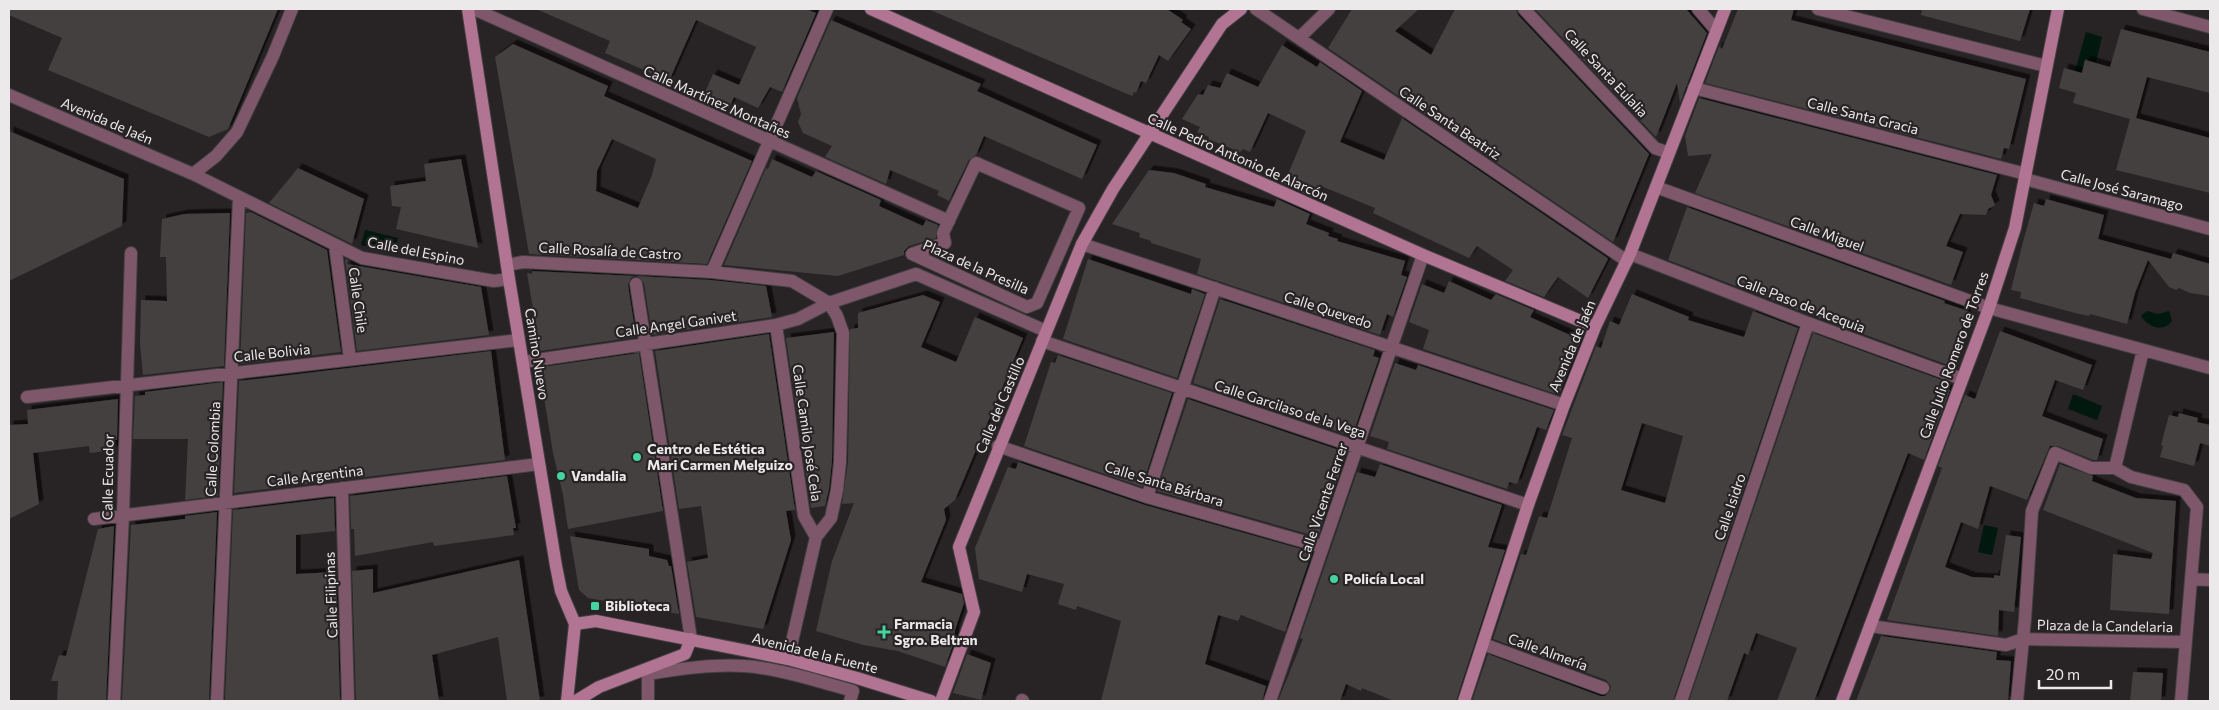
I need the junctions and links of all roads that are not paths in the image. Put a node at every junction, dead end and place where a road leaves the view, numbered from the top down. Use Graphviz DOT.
graph roads {
  1 [pos="292,9"];
  2 [pos="468,9"];
  3 [pos="474,9"];
  4 [pos="827,9"];
  5 [pos="871,9"];
  6 [pos="1241,9"];
  7 [pos="1256,9"];
  8 [pos="1329,9"];
  9 [pos="1524,9"];
  10 [pos="1698,9"];
  11 [pos="1725,9"];
  12 [pos="1818,9"];
  13 [pos="2058,9"];
  14 [pos="2143,9"];
  15 [pos="2210,27"];
  16 [pos="1716,30"];
  17 [pos="1298,38"];
  18 [pos="2046,66"];
  19 [pos="1694,88"];
  20 [pos="9,95"];
  21 [pos="1148,134"];
  22 [pos="770,142"];
  23 [pos="1669,153"];
  24 [pos="193,174"];
  25 [pos="2025,176"];
  26 [pos="1656,187"];
  27 [pos="239,198"];
  28 [pos="949,222"];
  29 [pos="2210,229"];
  30 [pos="1082,244"];
  31 [pos="335,245"];
  32 [pos="131,253"];
  33 [pos="1423,255"];
  34 [pos="1629,258"];
  35 [pos="507,265"];
  36 [pos="712,272"];
  37 [pos="509,279"];
  38 [pos="636,284"];
  39 [pos="1215,288"];
  40 [pos="829,303"];
  41 [pos="1989,308"];
  42 [pos="1808,323"];
  43 [pos="776,325"];
  44 [pos="1595,327"];
  45 [pos="1044,336"];
  46 [pos="519,340"];
  47 [pos="646,343"];
  48 [pos="1392,347"];
  49 [pos="2143,350"];
  50 [pos="350,359"];
  51 [pos="523,362"];
  52 [pos="2210,368"];
  53 [pos="231,372"];
  54 [pos="1962,379"];
  55 [pos="125,385"];
  56 [pos="1182,390"];
  57 [pos="27,397"];
  58 [pos="1564,405"];
  59 [pos="998,446"];
  60 [pos="1358,446"];
  61 [pos="539,464"];
  62 [pos="2114,468"];
  63 [pos="342,488"];
  64 [pos="1147,496"];
  65 [pos="225,502"];
  66 [pos="1528,505"];
  67 [pos="122,515"];
  68 [pos="94,518"];
  69 [pos="816,537"];
  70 [pos="1323,547"];
  71 [pos="2191,579"];
  72 [pos="2210,580"];
  73 [pos="575,624"];
  74 [pos="1870,626"];
  75 [pos="691,639"];
  76 [pos="2023,639"];
  77 [pos="2185,642"];
  78 [pos="1483,644"];
  79 [pos="788,659"];
  80 [pos="857,678"];
  81 [pos="1603,688"];
  82 [pos="851,698"];
  83 [pos="114,701"];
  84 [pos="218,701"];
  85 [pos="348,701"];
  86 [pos="567,701"];
  87 [pos="576,701"];
  88 [pos="648,701"];
  89 [pos="931,701"];
  90 [pos="941,701"];
  91 [pos="1270,701"];
  92 [pos="1464,701"];
  93 [pos="1681,701"];
  94 [pos="1842,701"];
  95 [pos="2017,701"];
  96 [pos="2181,701"];
  1 -- 24 [label="street"];
  2 -- 35 [label="street, Camino Nuevo"];
  3 -- 22 [label="street, Calle Martínez Montañes"];
  4 -- 22 [label="street"];
  5 -- 21 [label="street, Calle Pedro Antonio de Alarcón"];
  6 -- 21 [label="street, Calle del Castillo"];
  7 -- 17 [label="street, Calle Santa Beatriz"];
  8 -- 17 [label="street"];
  9 -- 23 [label="street, Calle Santa Eulalia"];
  10 -- 16 [label="street"];
  11 -- 16 [label="street, Avenida de Jaén"];
  12 -- 18 [label="street"];
  13 -- 18 [label="street, Calle Julio Romero de Torres"];
  14 -- 15 [label="street"];
  16 -- 19 [label="street, Avenida de Jaén"];
  17 -- 34 [label="street, Calle Santa Beatriz"];
  18 -- 25 [label="street, Calle Julio Romero de Torres"];
  19 -- 23 [label="street, Avenida de Jaén"];
  19 -- 25 [label="street, Calle Santa Gracia"];
  20 -- 24 [label="street, Avenida de Jaén"];
  21 -- 30 [label="street, Calle del Castillo"];
  21 -- 33 [label="street, Calle Pedro Antonio de Alarcón"];
  22 -- 28 [label="street, Calle Martínez Montañes"];
  22 -- 36 [label="street"];
  23 -- 26 [label="street, Avenida de Jaén"];
  24 -- 27 [label="street, Avenida de Jaén"];
  25 -- 29 [label="street, Calle José Saramago"];
  25 -- 41 [label="street, Calle Julio Romero de Torres"];
  26 -- 34 [label="street, Avenida de Jaén"];
  26 -- 41 [label="street, Calle Miguel"];
  27 -- 31 [label="street, Calle del Espino"];
  27 -- 53 [label="street, Calle Colombia"];
  28 -- 28 [label="street, Plaza de la Presilla"];
  30 -- 39 [label="street, Calle Quevedo"];
  30 -- 45 [label="street, Calle del Castillo"];
  31 -- 37 [label="street, Calle del Espino"];
  31 -- 50 [label="street, Calle Chile"];
  32 -- 55 [label="street, Calle Ecuador"];
  33 -- 44 [label="street, Calle Pedro Antonio de Alarcón"];
  33 -- 48 [label="street, Calle Vicente Ferrer"];
  34 -- 42 [label="street, Calle Paso de Acequia"];
  34 -- 44 [label="street, Avenida de Jaén"];
  35 -- 36 [label="street, Calle Rosalía de Castro"];
  35 -- 37 [label="street, Camino Nuevo"];
  36 -- 40 [label="street, Calle Rosalía de Castro"];
  37 -- 46 [label="street, Camino Nuevo"];
  38 -- 47 [label="street"];
  39 -- 48 [label="street, Calle Quevedo"];
  39 -- 56 [label="street"];
  40 -- 43 [label="street, Calle Angel Ganivet"];
  40 -- 45 [label="street, Calle Angel Ganivet"];
  40 -- 69 [label="street"];
  41 -- 49 [label="street, Calle Miguel"];
  41 -- 54 [label="street, Calle Julio Romero de Torres"];
  42 -- 54 [label="street, Calle Paso de Acequia"];
  42 -- 93 [label="street, Calle Isidro"];
  43 -- 47 [label="street, Calle Angel Ganivet"];
  43 -- 69 [label="street, Calle Camilo José Cela"];
  44 -- 58 [label="street, Avenida de Jaén"];
  45 -- 56 [label="street, Calle Garcilaso de la Vega"];
  45 -- 59 [label="street, Calle del Castillo"];
  46 -- 50 [label="street, Calle Bolivia"];
  46 -- 51 [label="street, Camino Nuevo"];
  47 -- 51 [label="street, Calle Angel Ganivet"];
  47 -- 75 [label="street"];
  48 -- 58 [label="street, Calle Quevedo"];
  48 -- 60 [label="street, Calle Vicente Ferrer"];
  49 -- 52 [label="street, Calle Miguel"];
  49 -- 62 [label="street"];
  50 -- 53 [label="street, Calle Bolivia"];
  51 -- 61 [label="street, Camino Nuevo"];
  53 -- 55 [label="street, Calle Bolivia"];
  53 -- 65 [label="street, Calle Colombia"];
  54 -- 74 [label="street, Calle Julio Romero de Torres"];
  55 -- 57 [label="street, Calle Bolivia"];
  55 -- 67 [label="street, Calle Ecuador"];
  56 -- 60 [label="street, Calle Garcilaso de la Vega"];
  56 -- 64 [label="street"];
  58 -- 66 [label="street, Avenida de Jaén"];
  59 -- 64 [label="street, Calle Santa Bárbara"];
  59 -- 90 [label="street, Calle del Castillo"];
  60 -- 66 [label="street, Calle Garcilaso de la Vega"];
  60 -- 70 [label="street, Calle Vicente Ferrer"];
  61 -- 63 [label="street, Calle Argentina"];
  61 -- 73 [label="street, Camino Nuevo"];
  62 -- 71 [label="street"];
  62 -- 76 [label="street, Plaza de la Candelaria"];
  63 -- 65 [label="street, Calle Argentina"];
  63 -- 85 [label="street, Calle Filipinas"];
  64 -- 70 [label="street, Calle Santa Bárbara"];
  65 -- 67 [label="street, Calle Argentina"];
  65 -- 84 [label="street, Calle Colombia"];
  66 -- 78 [label="street, Avenida de Jaén"];
  67 -- 68 [label="street, Calle Argentina"];
  67 -- 83 [label="street, Calle Ecuador"];
  69 -- 79 [label="street"];
  70 -- 91 [label="street, Calle Vicente Ferrer"];
  71 -- 72 [label="street"];
  71 -- 77 [label="street"];
  73 -- 75 [label="street, Avenida de la Fuente"];
  73 -- 86 [label="street, Camino Nuevo"];
  74 -- 76 [label="street"];
  74 -- 94 [label="street, Calle Julio Romero de Torres"];
  75 -- 79 [label="street, Avenida de la Fuente"];
  75 -- 87 [label="street"];
  76 -- 77 [label="street, Plaza de la Candelaria"];
  76 -- 95 [label="street, Plaza de la Candelaria"];
  77 -- 96 [label="street"];
  78 -- 81 [label="street, Calle Almería"];
  78 -- 92 [label="street, Avenida de Jaén"];
  79 -- 80 [label="street, Avenida de la Fuente"];
  80 -- 82 [label="street"];
  80 -- 89 [label="street, Avenida de la Fuente"];
  82 -- 88 [label="street"];
}
